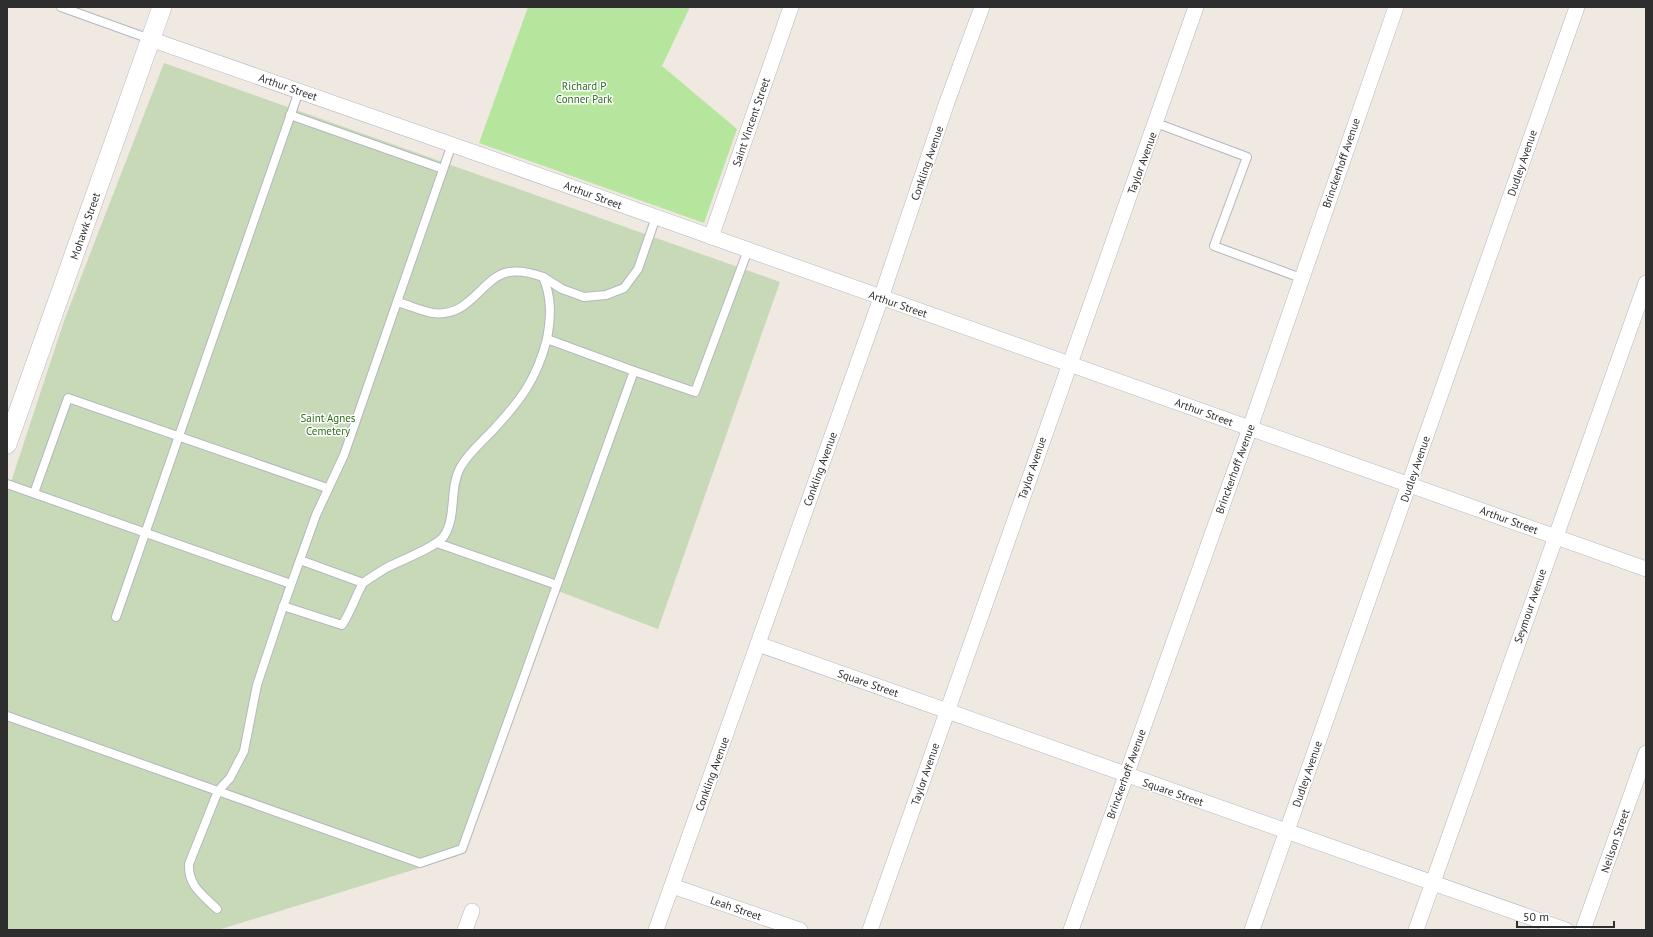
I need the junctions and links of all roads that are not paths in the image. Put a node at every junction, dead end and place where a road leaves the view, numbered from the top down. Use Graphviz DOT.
graph roads {
  1 [pos="61,7"];
  2 [pos="162,7"];
  3 [pos="791,7"];
  4 [pos="982,7"];
  5 [pos="1196,7"];
  6 [pos="1396,7"];
  7 [pos="1577,7"];
  8 [pos="150,39"];
  9 [pos="299,91"];
  10 [pos="290,115"];
  11 [pos="1156,123"];
  12 [pos="452,144"];
  13 [pos="443,169"];
  14 [pos="656,217"];
  15 [pos="711,237"];
  16 [pos="748,250"];
  17 [pos="543,277"];
  18 [pos="1301,278"];
  19 [pos="1646,283"];
  20 [pos="881,298"];
  21 [pos="397,302"];
  22 [pos="547,339"];
  23 [pos="1069,364"];
  24 [pos="634,371"];
  25 [pos="1250,428"];
  26 [pos="179,436"];
  27 [pos="7,444"];
  28 [pos="7,484"];
  29 [pos="1409,484"];
  30 [pos="327,488"];
  31 [pos="34,493"];
  32 [pos="145,533"];
  33 [pos="1555,536"];
  34 [pos="437,543"];
  35 [pos="300,560"];
  36 [pos="1646,569"];
  37 [pos="363,583"];
  38 [pos="291,584"];
  39 [pos="558,585"];
  40 [pos="283,606"];
  41 [pos="116,618"];
  42 [pos="758,644"];
  43 [pos="948,710"];
  44 [pos="7,716"];
  45 [pos="1646,752"];
  46 [pos="1126,775"];
  47 [pos="218,791"];
  48 [pos="1287,832"];
  49 [pos="1433,883"];
  50 [pos="672,886"];
  51 [pos="217,909"];
  52 [pos="472,911"];
  53 [pos="465,930"];
  54 [pos="656,930"];
  55 [pos="800,930"];
  56 [pos="870,930"];
  57 [pos="1071,930"];
  58 [pos="1252,930"];
  59 [pos="1416,930"];
  60 [pos="1566,930"];
  61 [pos="1583,930"];
  1 -- 8 [label="lane"];
  2 -- 8 [label="street, Mohawk Street"];
  3 -- 15 [label="street, Saint Vincent Street"];
  4 -- 20 [label="street, Conkling Avenue"];
  5 -- 11 [label="street, Taylor Avenue"];
  6 -- 18 [label="street, Brinckerhoff Avenue"];
  7 -- 29 [label="street, Dudley Avenue"];
  8 -- 9 [label="street, Arthur Street"];
  8 -- 27 [label="street, Mohawk Street"];
  9 -- 10 [label="lane"];
  9 -- 12 [label="street, Arthur Street"];
  10 -- 13 [label="lane"];
  10 -- 26 [label="lane"];
  11 -- 18 [label="lane"];
  11 -- 23 [label="street, Taylor Avenue"];
  12 -- 13 [label="lane"];
  12 -- 14 [label="street, Arthur Street"];
  13 -- 21 [label="lane"];
  14 -- 15 [label="street, Arthur Street"];
  14 -- 17 [label="lane"];
  15 -- 16 [label="street, Arthur Street"];
  16 -- 20 [label="street, Arthur Street"];
  16 -- 24 [label="lane"];
  17 -- 21 [label="lane"];
  17 -- 22 [label="lane"];
  18 -- 25 [label="street, Brinckerhoff Avenue"];
  19 -- 33 [label="street, Seymour Avenue"];
  20 -- 23 [label="street, Arthur Street"];
  20 -- 42 [label="street, Conkling Avenue"];
  21 -- 30 [label="lane"];
  22 -- 24 [label="lane"];
  22 -- 34 [label="lane"];
  23 -- 25 [label="street, Arthur Street"];
  23 -- 43 [label="street, Taylor Avenue"];
  24 -- 39 [label="lane"];
  25 -- 29 [label="street, Arthur Street"];
  25 -- 46 [label="street, Brinckerhoff Avenue"];
  26 -- 30 [label="lane"];
  26 -- 31 [label="lane"];
  26 -- 32 [label="lane"];
  28 -- 31 [label="lane"];
  29 -- 33 [label="street, Arthur Street"];
  29 -- 48 [label="street, Dudley Avenue"];
  30 -- 35 [label="lane"];
  31 -- 32 [label="lane"];
  32 -- 38 [label="lane"];
  32 -- 41 [label="lane"];
  33 -- 36 [label="street, Arthur Street"];
  33 -- 49 [label="street, Seymour Avenue"];
  34 -- 37 [label="lane"];
  34 -- 39 [label="lane"];
  35 -- 37 [label="lane"];
  35 -- 38 [label="lane"];
  37 -- 40 [label="lane"];
  38 -- 40 [label="lane"];
  39 -- 47 [label="lane"];
  40 -- 47 [label="lane"];
  42 -- 43 [label="street, Square Street"];
  42 -- 50 [label="street, Conkling Avenue"];
  43 -- 46 [label="street, Square Street"];
  43 -- 56 [label="street, Taylor Avenue"];
  44 -- 47 [label="lane"];
  45 -- 61 [label="street, Neilson Street"];
  46 -- 48 [label="street, Square Street"];
  46 -- 57 [label="street, Brinckerhoff Avenue"];
  47 -- 51 [label="lane"];
  48 -- 49 [label="street, Square Street"];
  48 -- 58 [label="street, Dudley Avenue"];
  49 -- 59 [label="street, Seymour Avenue"];
  49 -- 60 [label="street, Square Street"];
  50 -- 54 [label="street, Conkling Avenue"];
  50 -- 55 [label="street, Leah Street"];
  52 -- 53 [label="street"];
}
